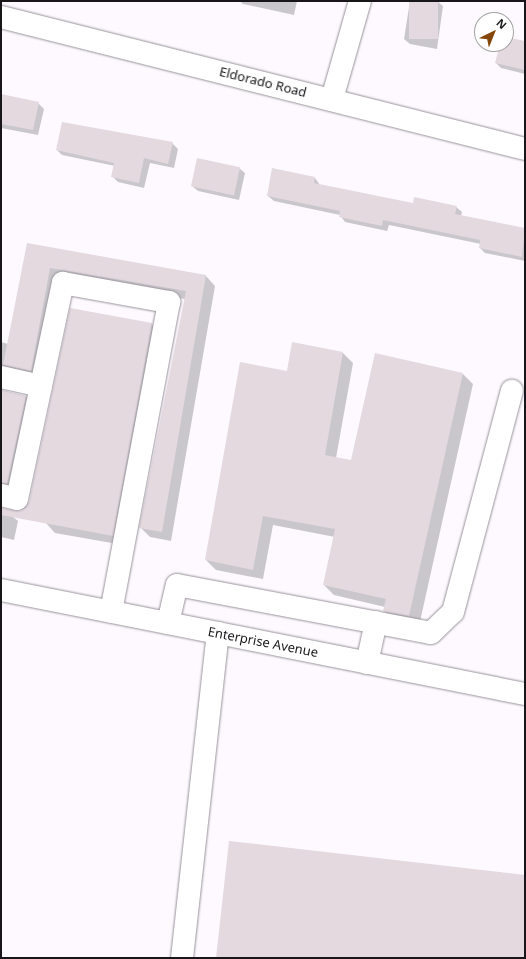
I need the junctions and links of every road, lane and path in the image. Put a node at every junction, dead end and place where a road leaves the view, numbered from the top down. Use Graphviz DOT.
graph roads {
  1 [pos="360,1"];
  2 [pos="1,17"];
  3 [pos="332,100"];
  4 [pos="525,149"];
  5 [pos="1,377"];
  6 [pos="41,386"];
  7 [pos="512,391"];
  8 [pos="1,495"];
  9 [pos="1,590"];
  10 [pos="111,612"];
  11 [pos="376,622"];
  12 [pos="168,623"];
  13 [pos="218,633"];
  14 [pos="367,663"];
  15 [pos="525,694"];
  16 [pos="182,958"];
  1 -- 3 [label="street"];
  2 -- 3 [label="street, Eldorado Road"];
  3 -- 4 [label="street, Eldorado Road"];
  5 -- 6 [label="street"];
  6 -- 8 [label="street"];
  6 -- 10 [label="street"];
  7 -- 11 [label="street"];
  9 -- 10 [label="street, Enterprise Avenue"];
  10 -- 12 [label="street, Enterprise Avenue"];
  11 -- 12 [label="street"];
  11 -- 14 [label="street"];
  12 -- 13 [label="street, Enterprise Avenue"];
  13 -- 14 [label="street, Enterprise Avenue"];
  13 -- 16 [label="street"];
  14 -- 15 [label="street, Enterprise Avenue"];
}
